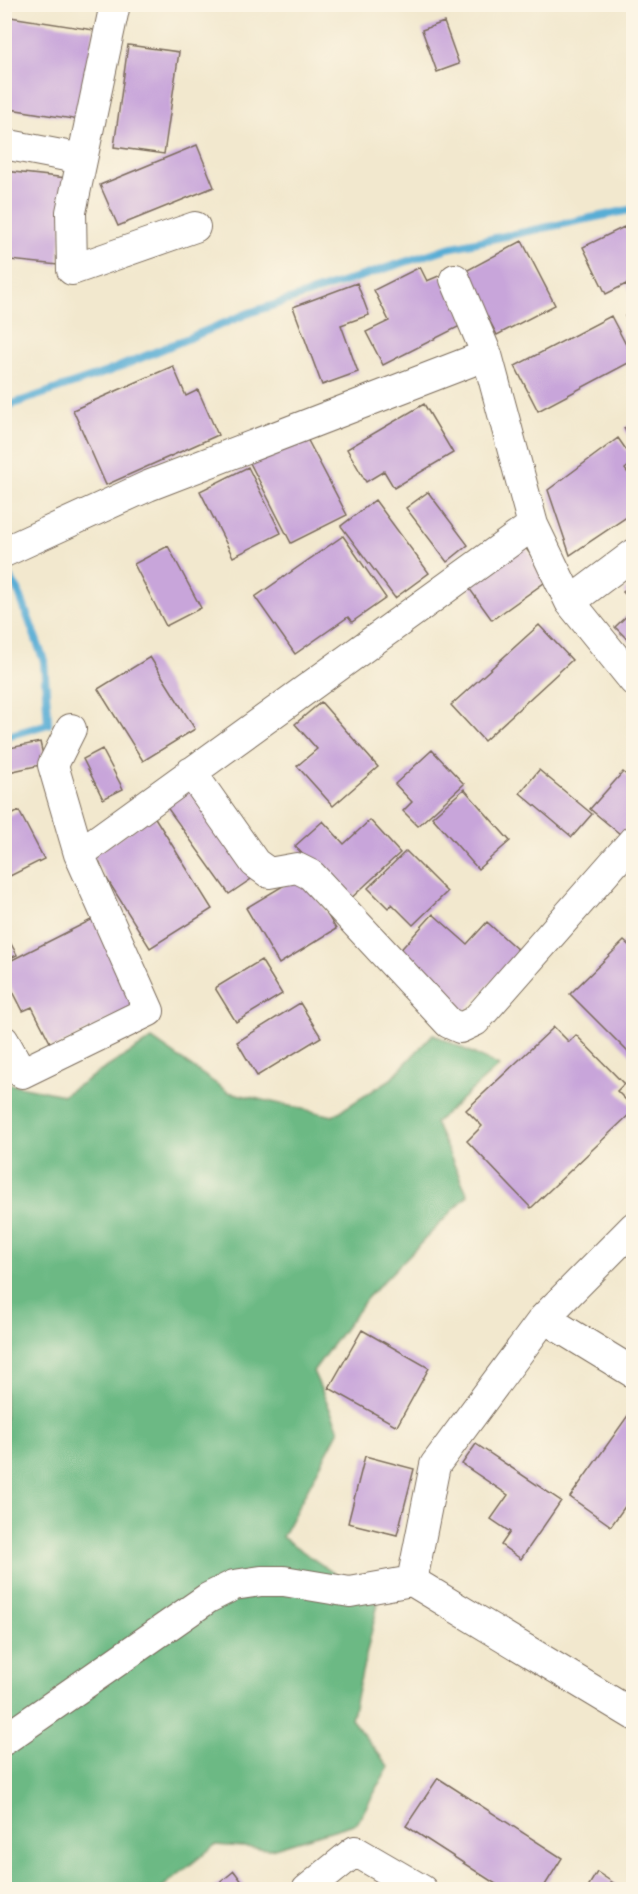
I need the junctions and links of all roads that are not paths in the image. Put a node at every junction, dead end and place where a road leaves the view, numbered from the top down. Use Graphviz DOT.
graph roads {
  1 [pos="115,4"];
  2 [pos="4,144"];
  3 [pos="82,159"];
  4 [pos="195,227"];
  5 [pos="455,279"];
  6 [pos="487,355"];
  7 [pos="533,525"];
  8 [pos="11,550"];
  9 [pos="633,554"];
  10 [pos="570,602"];
  11 [pos="633,681"];
  12 [pos="71,729"];
  13 [pos="191,772"];
  14 [pos="633,840"];
  15 [pos="79,854"];
  16 [pos="4,1041"];
  17 [pos="633,1227"];
  18 [pos="544,1318"];
  19 [pos="633,1373"];
  20 [pos="412,1581"];
  21 [pos="633,1715"];
  22 [pos="4,1740"];
  23 [pos="307,1890"];
  24 [pos="422,1890"];
  1 -- 3 [label="street"];
  2 -- 3 [label="street"];
  3 -- 4 [label="street"];
  5 -- 6 [label="street"];
  6 -- 7 [label="street"];
  6 -- 8 [label="street"];
  7 -- 10 [label="street"];
  7 -- 13 [label="street"];
  9 -- 10 [label="street"];
  10 -- 11 [label="street"];
  12 -- 15 [label="street"];
  13 -- 14 [label="street"];
  13 -- 15 [label="street"];
  15 -- 16 [label="street"];
  17 -- 18 [label="street"];
  18 -- 19 [label="street"];
  18 -- 20 [label="street"];
  20 -- 21 [label="street"];
  20 -- 22 [label="street"];
  23 -- 24 [label="street"];
}
